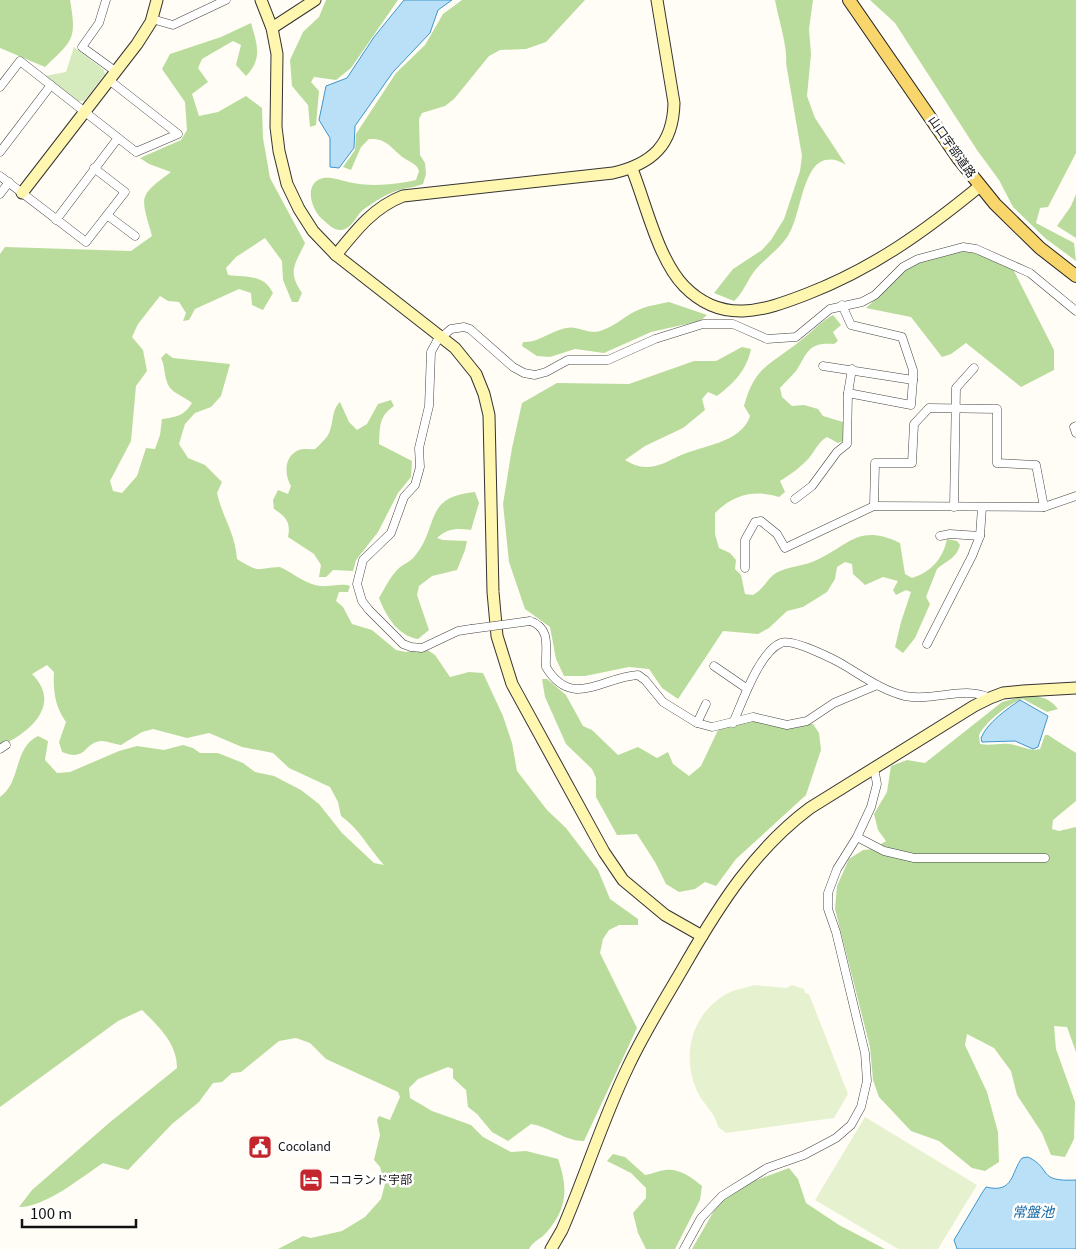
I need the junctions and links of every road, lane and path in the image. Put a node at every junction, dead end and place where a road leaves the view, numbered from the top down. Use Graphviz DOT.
graph roads {
  1 [pos="106,0"];
  2 [pos="157,0"];
  3 [pos="226,0"];
  4 [pos="261,0"];
  5 [pos="315,0"];
  6 [pos="657,0"];
  7 [pos="849,0"];
  8 [pos="152,19"];
  9 [pos="272,28"];
  10 [pos="112,76"];
  11 [pos="51,86"];
  12 [pos="0,87"];
  13 [pos="84,111"];
  14 [pos="118,138"];
  15 [pos="0,152"];
  16 [pos="94,168"];
  17 [pos="632,169"];
  18 [pos="0,176"];
  19 [pos="9,182"];
  20 [pos="980,186"];
  21 [pos="22,193"];
  22 [pos="0,194"];
  23 [pos="107,215"];
  24 [pos="56,220"];
  25 [pos="136,236"];
  26 [pos="336,254"];
  27 [pos="1076,276"];
  28 [pos="842,305"];
  29 [pos="1076,311"];
  30 [pos="442,337"];
  31 [pos="822,366"];
  32 [pos="974,368"];
  33 [pos="852,369"];
  34 [pos="913,380"];
  35 [pos="848,393"];
  36 [pos="954,409"];
  37 [pos="1076,426"];
  38 [pos="1076,433"];
  39 [pos="1076,496"];
  40 [pos="795,499"];
  41 [pos="874,506"];
  42 [pos="954,507"];
  43 [pos="982,507"];
  44 [pos="1044,507"];
  45 [pos="940,536"];
  46 [pos="980,536"];
  47 [pos="745,568"];
  48 [pos="927,644"];
  49 [pos="714,666"];
  50 [pos="877,685"];
  51 [pos="746,688"];
  52 [pos="1076,688"];
  53 [pos="990,698"];
  54 [pos="706,704"];
  55 [pos="697,723"];
  56 [pos="733,723"];
  57 [pos="874,768"];
  58 [pos="857,837"];
  59 [pos="1046,858"];
  60 [pos="702,936"];
  61 [pos="551,1249"];
  62 [pos="684,1249"];
  1 -- 10 [label="street"];
  2 -- 8 [label="street"];
  3 -- 8 [label="street"];
  4 -- 9 [label="street"];
  5 -- 9 [label="street"];
  6 -- 17 [label="street"];
  7 -- 20 [label="main road, 山口宇部道路"];
  8 -- 10 [label="street"];
  9 -- 26 [label="street"];
  10 -- 13 [label="street"];
  10 -- 14 [label="street"];
  11 -- 12 [label="street"];
  11 -- 13 [label="street"];
  11 -- 15 [label="street"];
  13 -- 14 [label="street"];
  13 -- 21 [label="street"];
  14 -- 16 [label="street"];
  16 -- 23 [label="street"];
  16 -- 24 [label="street"];
  17 -- 20 [label="street"];
  17 -- 26 [label="street"];
  18 -- 19 [label="street"];
  19 -- 21 [label="street"];
  19 -- 22 [label="street"];
  20 -- 27 [label="main road, 山口宇部道路"];
  21 -- 24 [label="street"];
  23 -- 24 [label="street"];
  23 -- 25 [label="street"];
  26 -- 30 [label="street"];
  28 -- 29 [label="street"];
  28 -- 30 [label="street"];
  28 -- 34 [label="street"];
  30 -- 55 [label="street, bridge"];
  30 -- 60 [label="street"];
  31 -- 33 [label="street"];
  32 -- 36 [label="street"];
  33 -- 34 [label="street"];
  33 -- 35 [label="street"];
  34 -- 35 [label="street"];
  35 -- 40 [label="street"];
  36 -- 41 [label="street"];
  36 -- 42 [label="street"];
  36 -- 44 [label="street"];
  37 -- 38 [label="street"];
  39 -- 44 [label="street"];
  41 -- 42 [label="street"];
  41 -- 47 [label="street"];
  42 -- 43 [label="street"];
  43 -- 44 [label="street"];
  43 -- 46 [label="street"];
  45 -- 46 [label="street"];
  46 -- 48 [label="street"];
  49 -- 51 [label="street"];
  50 -- 51 [label="street"];
  50 -- 53 [label="street"];
  50 -- 56 [label="street"];
  51 -- 56 [label="street"];
  52 -- 53 [label="street"];
  53 -- 57 [label="street"];
  54 -- 55 [label="street"];
  55 -- 56 [label="street"];
  57 -- 58 [label="street"];
  57 -- 60 [label="street"];
  58 -- 59 [label="street"];
  58 -- 62 [label="street"];
  60 -- 61 [label="street"];
}
